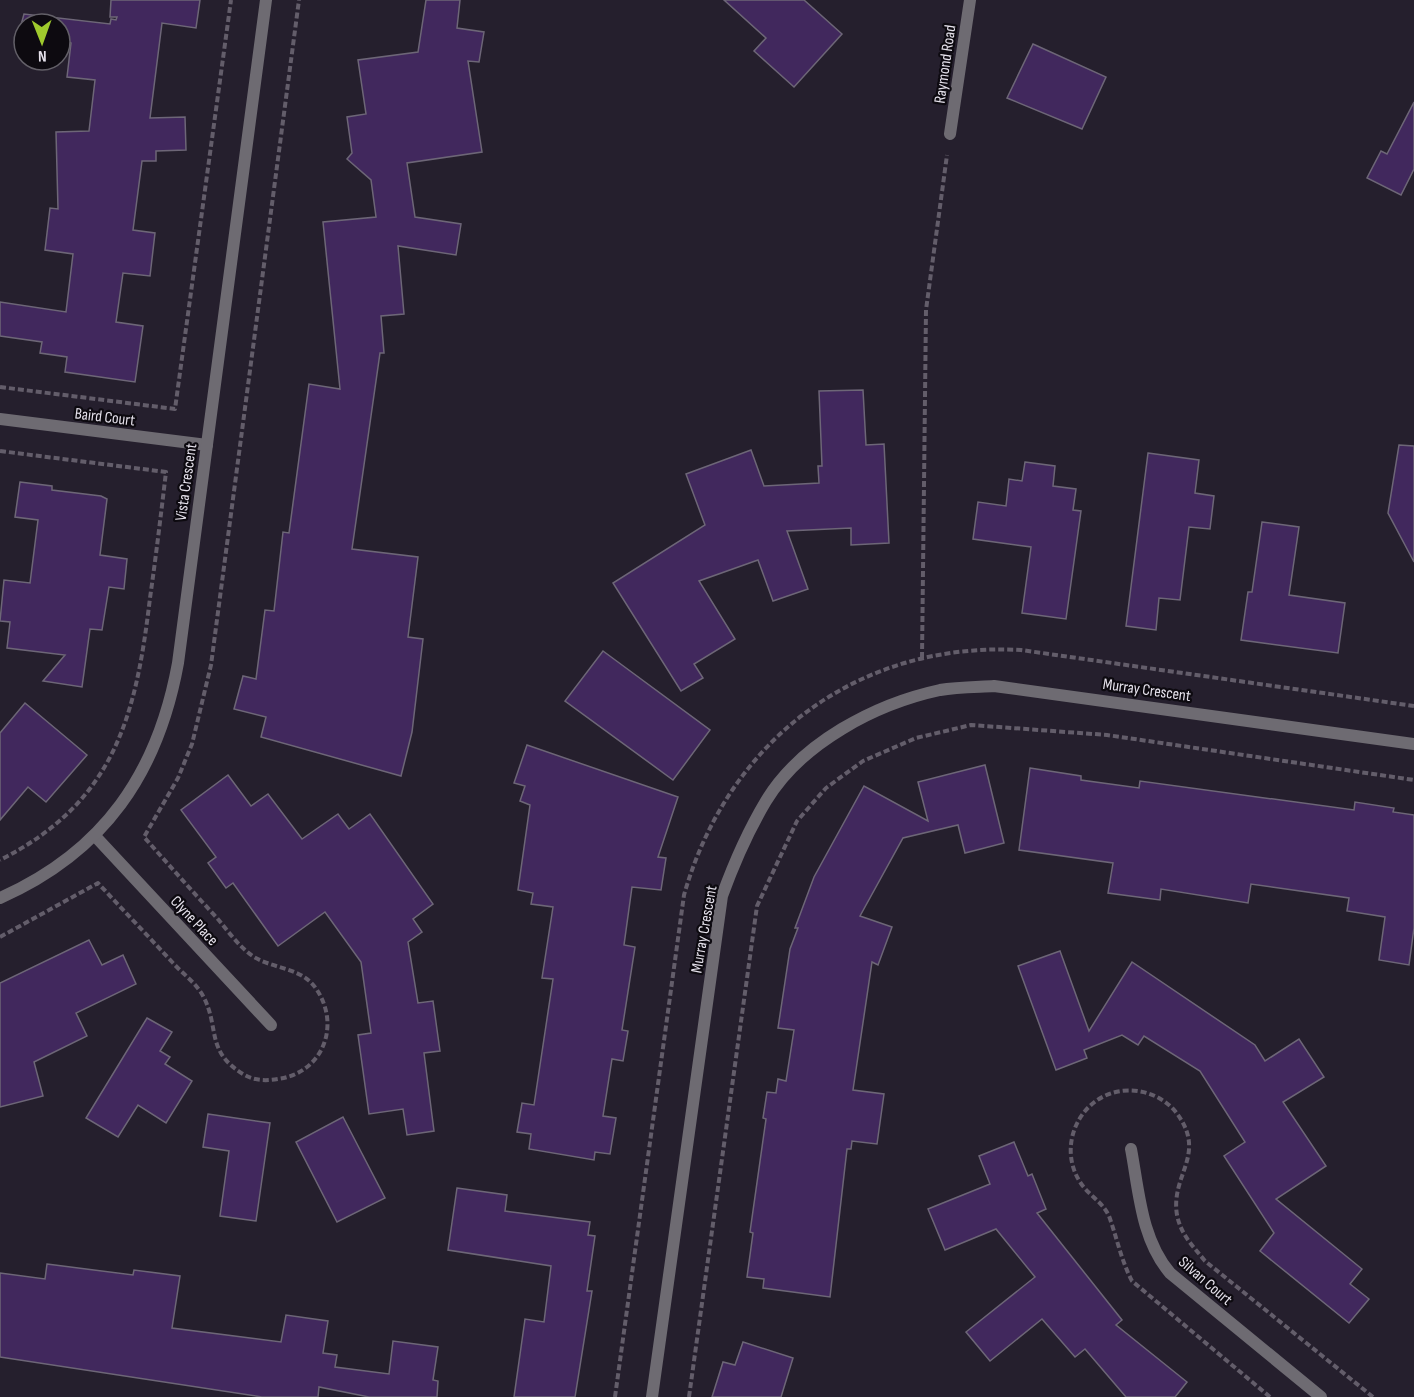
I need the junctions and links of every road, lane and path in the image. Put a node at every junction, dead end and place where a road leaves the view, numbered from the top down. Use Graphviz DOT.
graph roads {
  1 [pos="231,0"];
  2 [pos="266,0"];
  3 [pos="299,0"];
  4 [pos="970,0"];
  5 [pos="950,134"];
  6 [pos="0,387"];
  7 [pos="0,419"];
  8 [pos="207,445"];
  9 [pos="0,451"];
  10 [pos="1414,706"];
  11 [pos="1414,744"];
  12 [pos="1414,780"];
  13 [pos="95,836"];
  14 [pos="144,837"];
  15 [pos="0,861"];
  16 [pos="98,883"];
  17 [pos="0,898"];
  18 [pos="0,937"];
  19 [pos="271,1026"];
  20 [pos="1131,1149"];
  21 [pos="652,1397"];
  22 [pos="689,1397"];
  23 [pos="1270,1397"];
  24 [pos="1321,1397"];
  25 [pos="1373,1397"];
  1 -- 6 [label="path"];
  2 -- 8 [label="street, Vista Crescent"];
  3 -- 14 [label="path"];
  4 -- 5 [label="street, Raymond Road"];
  5 -- 10 [label="path"];
  7 -- 8 [label="street, Baird Court"];
  8 -- 13 [label="street, Vista Crescent"];
  9 -- 15 [label="path"];
  11 -- 21 [label="street, Murray Crescent"];
  12 -- 22 [label="path"];
  13 -- 17 [label="street, Vista Crescent"];
  13 -- 19 [label="street, Clyne Place"];
  16 -- 18 [label="path"];
  20 -- 24 [label="street, Silvan Court"];
  23 -- 25 [label="path"];
}
